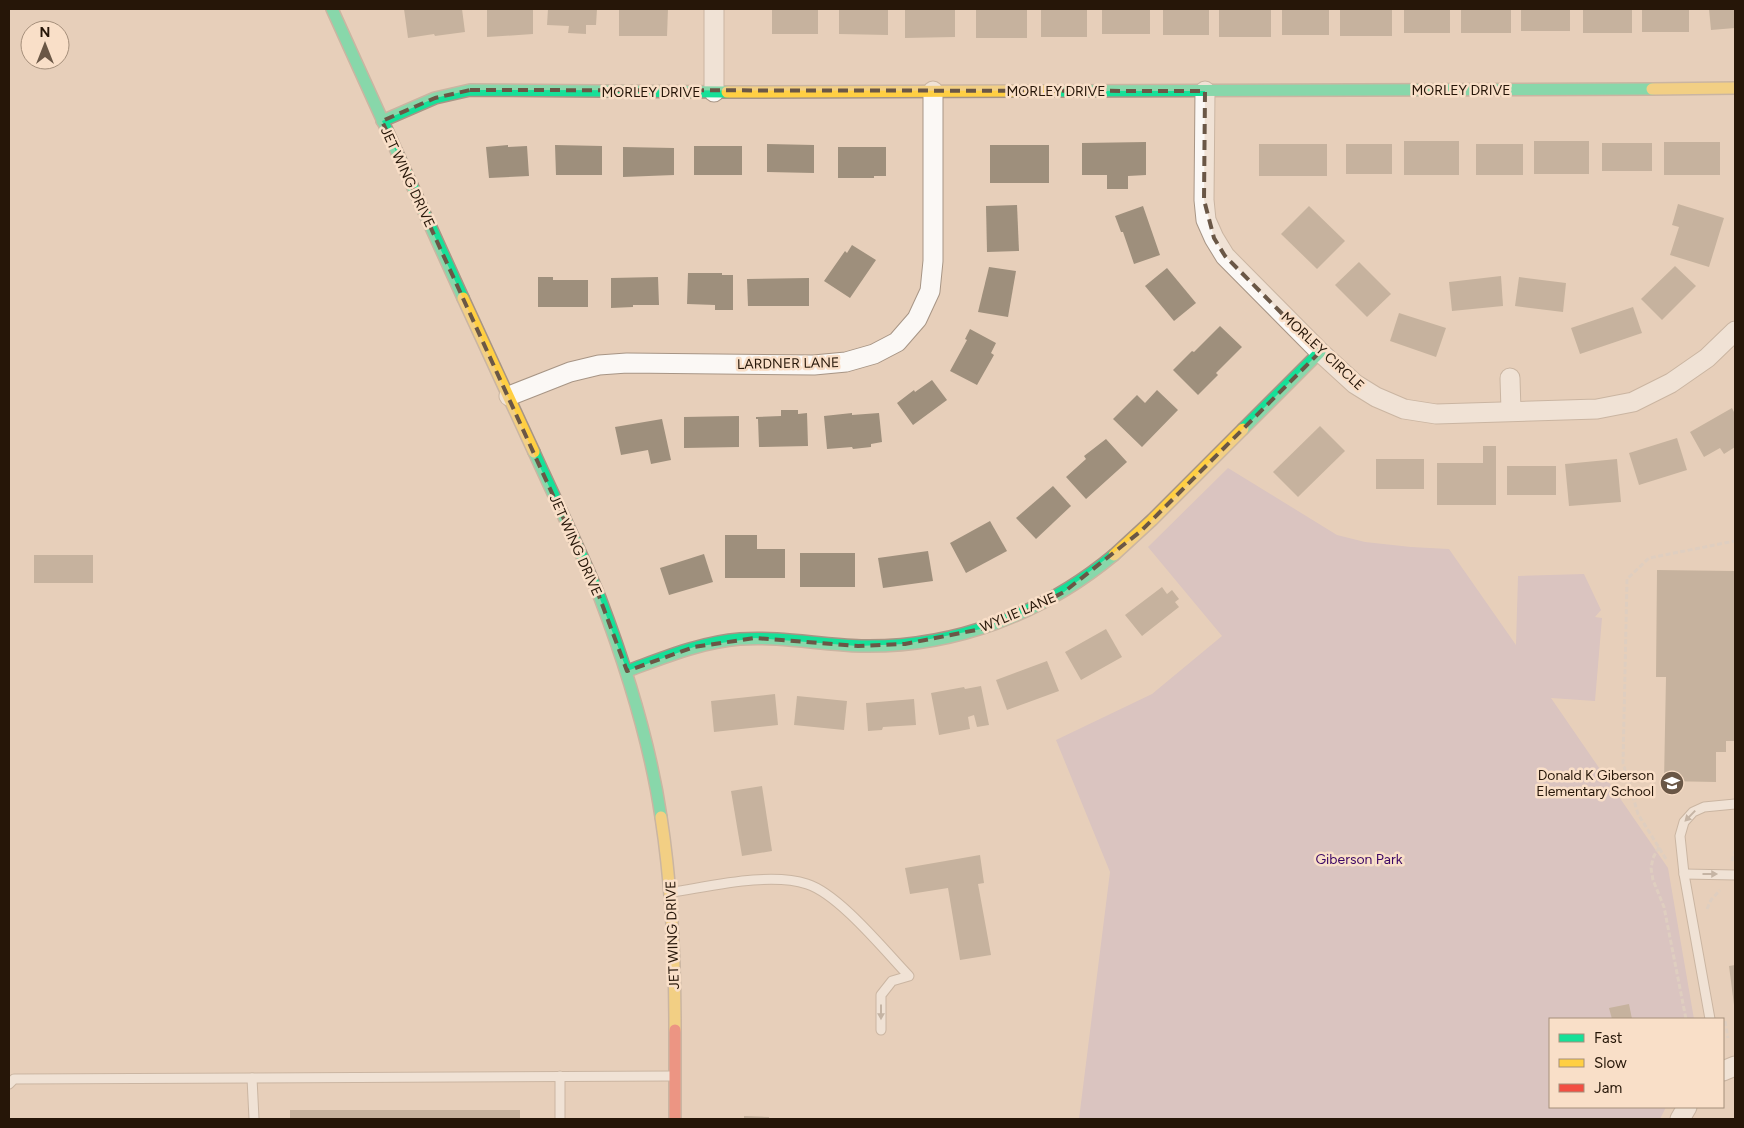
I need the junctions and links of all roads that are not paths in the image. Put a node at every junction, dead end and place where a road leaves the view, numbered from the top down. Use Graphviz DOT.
graph roads {
  1 [pos="332,9"];
  2 [pos="714,9"];
  3 [pos="1735,88"];
  4 [pos="933,91"];
  5 [pos="1205,91"];
  6 [pos="714,92"];
  7 [pos="382,120"];
  8 [pos="1735,331"];
  9 [pos="1320,352"];
  10 [pos="1510,378"];
  11 [pos="509,396"];
  12 [pos="1511,411"];
  13 [pos="627,671"];
  14 [pos="1735,804"];
  15 [pos="1684,874"];
  16 [pos="1731,875"];
  17 [pos="671,892"];
  18 [pos="1710,1018"];
  19 [pos="881,1030"];
  20 [pos="560,1076"];
  21 [pos="675,1076"];
  22 [pos="252,1078"];
  23 [pos="9,1084"];
  24 [pos="1686,1108"];
  25 [pos="254,1119"];
  26 [pos="560,1119"];
  27 [pos="675,1119"];
  28 [pos="1680,1119"];
  1 -- 7 [label="street, JET WING DRIVE"];
  2 -- 6 [label="street"];
  3 -- 5 [label="street, MORLEY DRIVE"];
  4 -- 5 [label="street, MORLEY DRIVE"];
  4 -- 6 [label="street, MORLEY DRIVE"];
  4 -- 11 [label="street, LARDNER LANE"];
  5 -- 9 [label="street, MORLEY CIRCLE"];
  6 -- 7 [label="street, MORLEY DRIVE"];
  7 -- 11 [label="street, JET WING DRIVE"];
  8 -- 12 [label="street, MORLEY CIRCLE"];
  9 -- 12 [label="street, MORLEY CIRCLE"];
  9 -- 13 [label="street, WYLIE LANE"];
  10 -- 12 [label="street"];
  11 -- 13 [label="street, JET WING DRIVE"];
  13 -- 17 [label="street, JET WING DRIVE"];
  14 -- 15 [label="lane, one-way"];
  15 -- 16 [label="lane, one-way"];
  15 -- 18 [label="lane"];
  17 -- 19 [label="lane, one-way"];
  17 -- 21 [label="street, JET WING DRIVE"];
  20 -- 21 [label="lane"];
  20 -- 22 [label="lane"];
  20 -- 26 [label="lane"];
  21 -- 27 [label="street, JET WING DRIVE"];
  22 -- 23 [label="lane"];
  22 -- 25 [label="lane"];
  24 -- 28 [label="street"];
}
